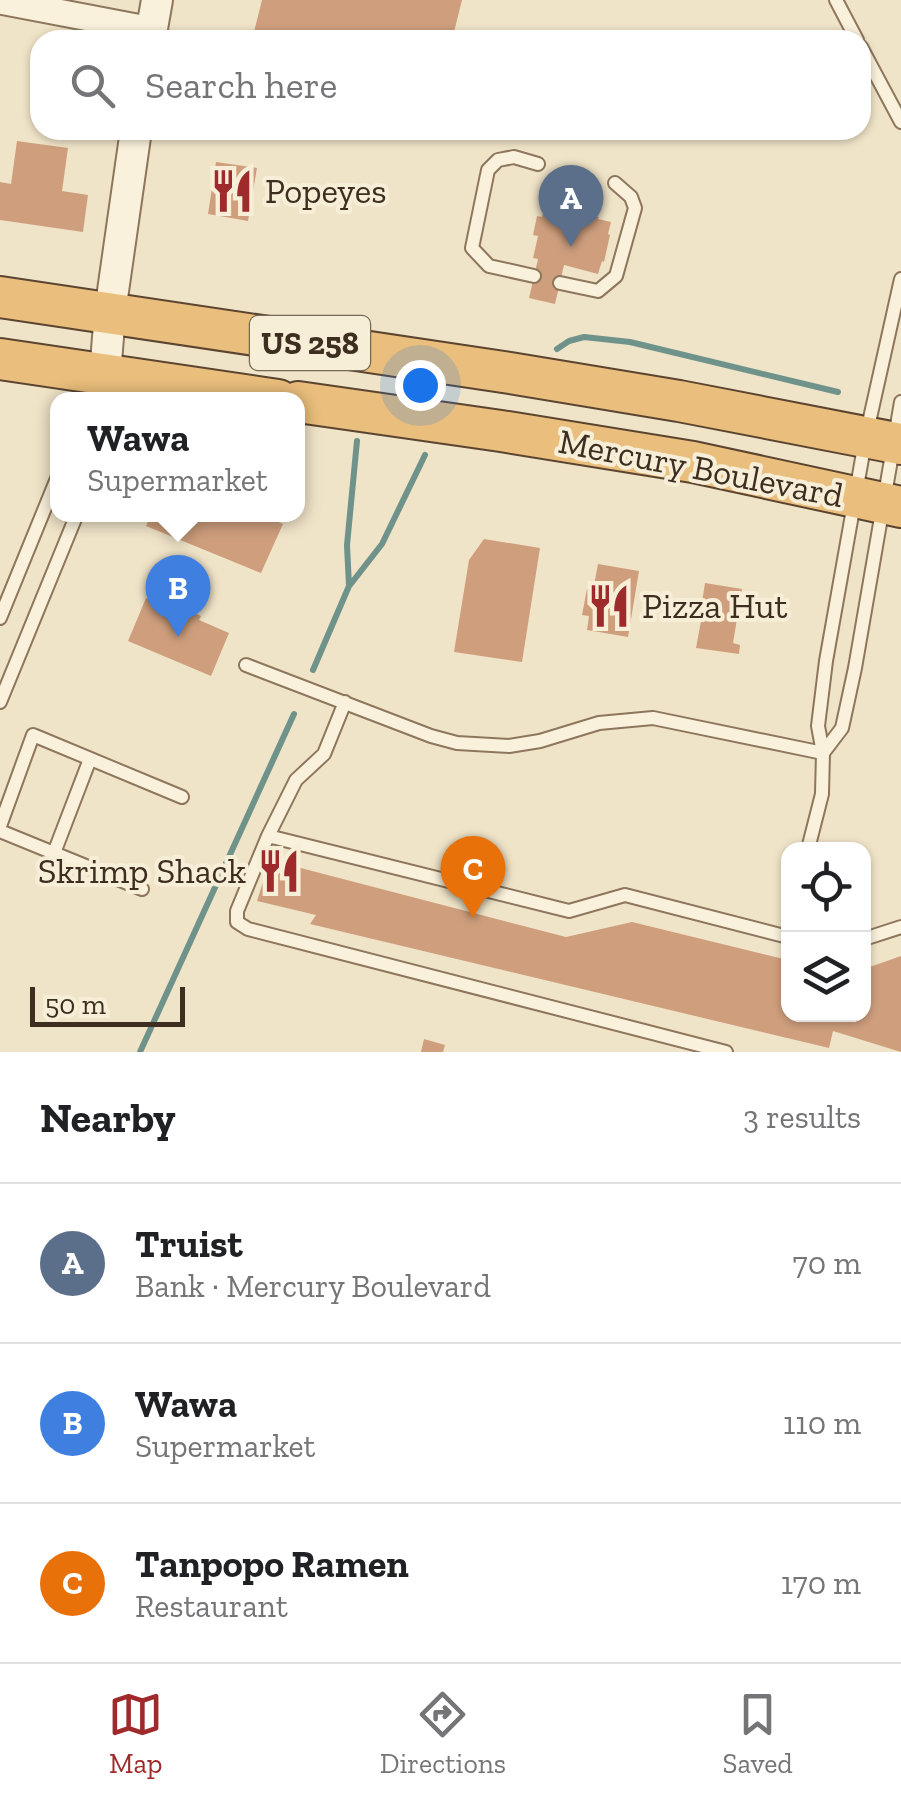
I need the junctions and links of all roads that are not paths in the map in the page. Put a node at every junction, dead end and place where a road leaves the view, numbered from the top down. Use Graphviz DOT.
graph roads {
  1 [pos="0,0"];
  2 [pos="836,0"];
  3 [pos="153,23"];
  4 [pos="852,30"];
  5 [pos="871,66"];
  6 [pos="901,122"];
  7 [pos="135,140"];
  8 [pos="538,164"];
  9 [pos="615,183"];
  10 [pos="534,276"];
  11 [pos="901,280"];
  12 [pos="560,283"];
  13 [pos="0,297"];
  14 [pos="110,312"];
  15 [pos="0,360"];
  16 [pos="103,383"];
  17 [pos="196,392"];
  18 [pos="901,402"];
  19 [pos="305,403"];
  20 [pos="887,441"];
  21 [pos="50,496"];
  22 [pos="879,502"];
  23 [pos="74,522"];
  24 [pos="0,618"];
  25 [pos="246,666"];
  26 [pos="0,702"];
  27 [pos="345,702"];
  28 [pos="822,753"];
  29 [pos="90,758"];
  30 [pos="182,797"];
  31 [pos="0,829"];
  32 [pos="268,836"];
  33 [pos="810,842"];
  34 [pos="54,854"];
  35 [pos="142,889"];
  36 [pos="901,928"];
  37 [pos="784,932"];
  38 [pos="871,936"];
  39 [pos="726,1052"];
  1 -- 3 [label="street"];
  2 -- 4 [label="lane"];
  5 -- 6 [label="lane"];
  7 -- 14 [label="street"];
  8 -- 10 [label="lane"];
  9 -- 12 [label="lane"];
  11 -- 20 [label="lane"];
  13 -- 14 [label="highway, US 258"];
  14 -- 16 [label="street"];
  14 -- 20 [label="highway, Mercury Boulevard / US 258"];
  15 -- 16 [label="highway, US 258"];
  16 -- 17 [label="highway, US 258"];
  18 -- 20 [label="lane"];
  19 -- 22 [label="highway, Mercury Boulevard / US 258"];
  20 -- 22 [label="lane"];
  20 -- 22 [label="lane"];
  21 -- 24 [label="lane"];
  22 -- 28 [label="lane"];
  22 -- 28 [label="lane"];
  23 -- 26 [label="lane"];
  25 -- 27 [label="lane"];
  27 -- 28 [label="lane"];
  27 -- 32 [label="lane"];
  28 -- 33 [label="lane"];
  29 -- 30 [label="lane"];
  29 -- 31 [label="lane"];
  29 -- 34 [label="lane"];
  31 -- 34 [label="lane"];
  32 -- 37 [label="lane"];
  32 -- 39 [label="lane"];
  34 -- 35 [label="lane"];
  36 -- 38 [label="lane"];
}
